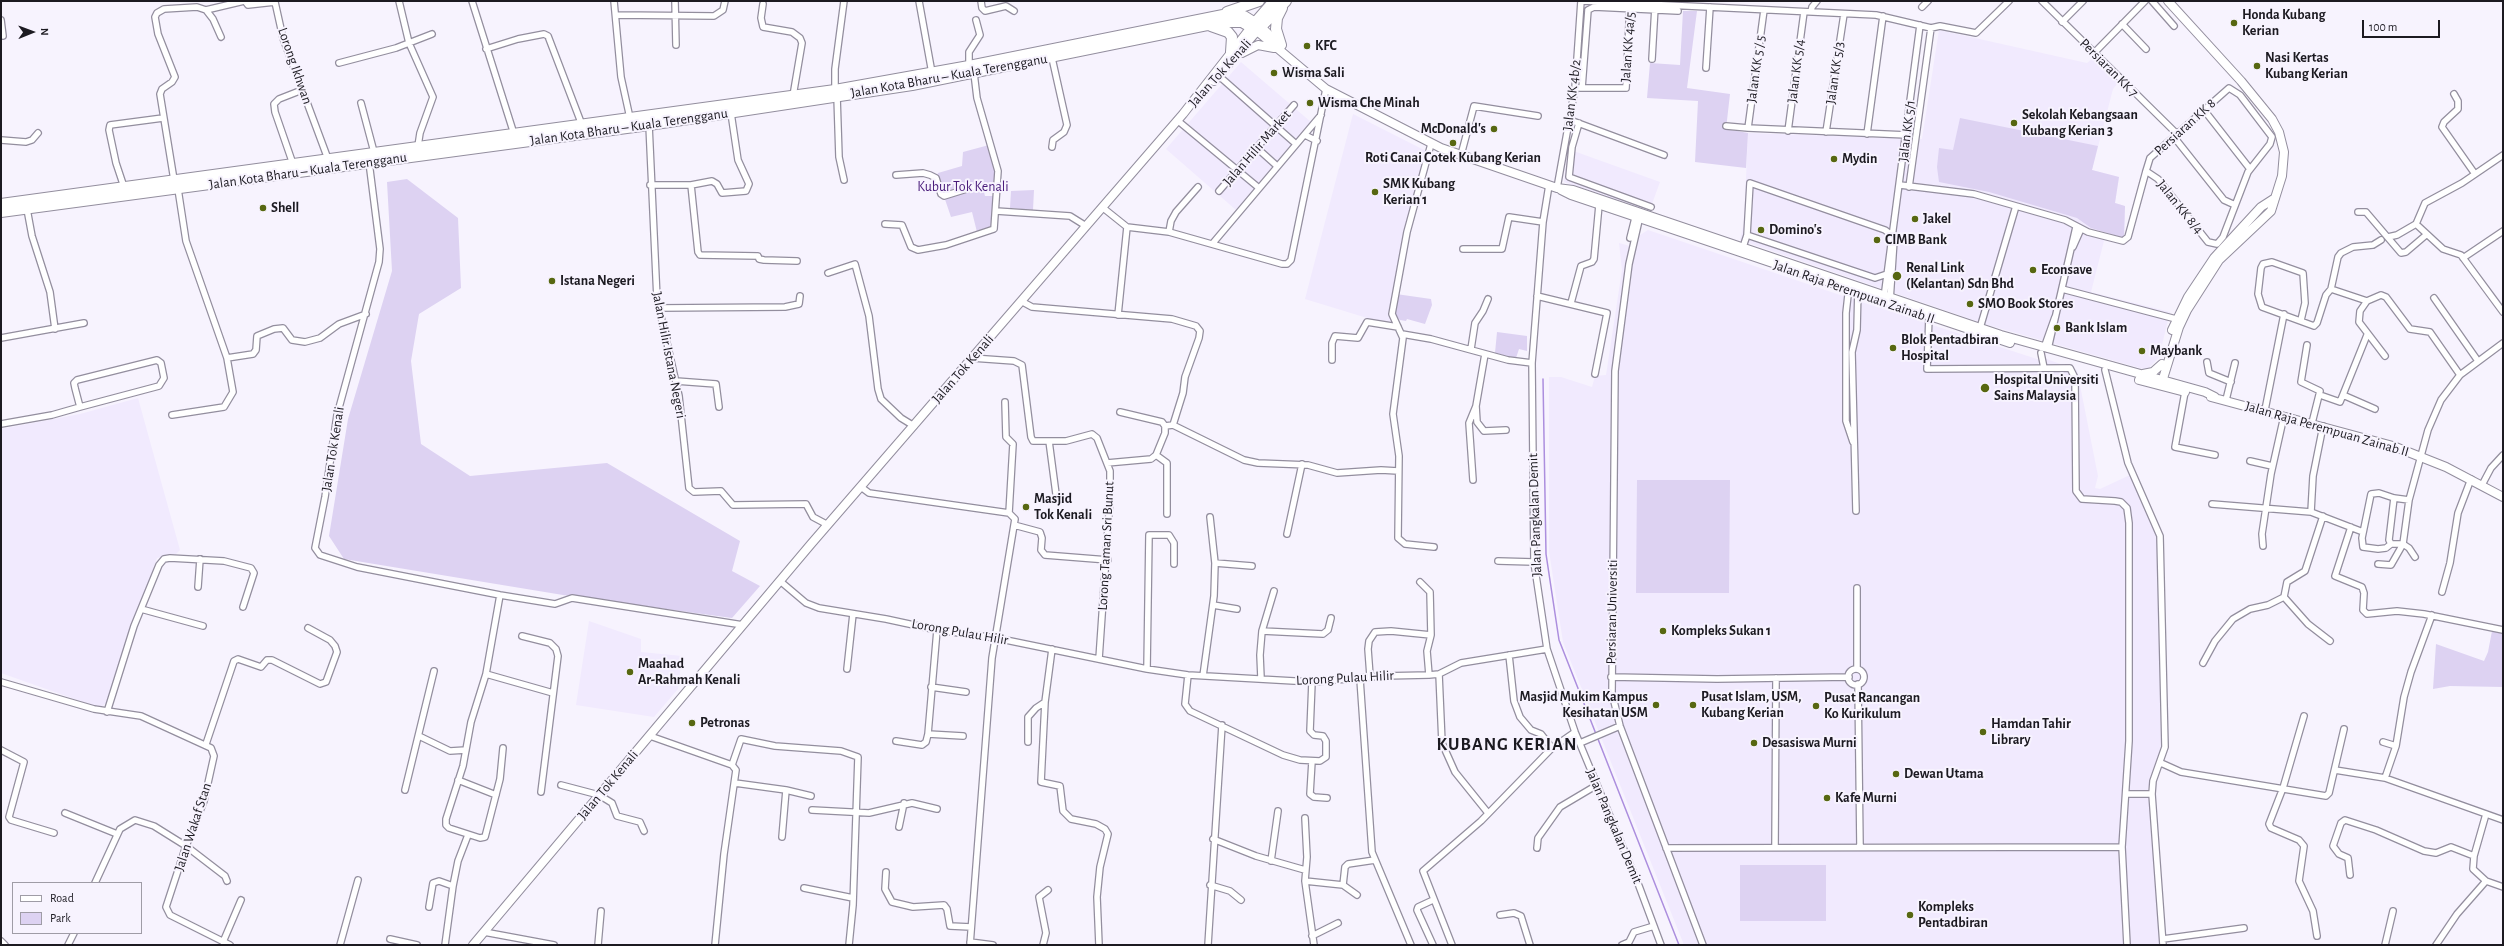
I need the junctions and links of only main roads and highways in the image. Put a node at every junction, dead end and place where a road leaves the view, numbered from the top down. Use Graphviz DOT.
graph roads {
  1 [pos="1259,1"];
  2 [pos="1274,1"];
  3 [pos="1286,1"];
  4 [pos="2168,1"];
  5 [pos="1240,4"];
  6 [pos="1208,22"];
  7 [pos="1256,26"];
  8 [pos="1278,47"];
  9 [pos="1231,52"];
  10 [pos="1229,63"];
  11 [pos="971,70"];
  12 [pos="836,93"];
  13 [pos="1183,114"];
  14 [pos="492,141"];
  15 [pos="331,161"];
  16 [pos="176,185"];
  17 [pos="1553,186"];
  18 [pos="2275,198"];
  19 [pos="1,204"];
  20 [pos="1,212"];
  21 [pos="1638,215"];
  22 [pos="1849,286"];
  23 [pos="1887,300"];
  24 [pos="2044,350"];
  25 [pos="2162,364"];
  26 [pos="2138,374"];
  27 [pos="2158,382"];
  28 [pos="2215,397"];
  29 [pos="2503,498"];
  30 [pos="472,945"];
  1 -- 5 [label="highway"];
  2 -- 7 [label="highway"];
  3 -- 7 [label="highway"];
  3 -- 8 [label="highway"];
  4 -- 18 [label="main road"];
  5 -- 6 [label="highway"];
  6 -- 7 [label="highway, Jalan Kota Bharu – Kuala Terengganu"];
  6 -- 9 [label="highway"];
  6 -- 11 [label="highway, Jalan Kota Bharu – Kuala Terengganu"];
  6 -- 11 [label="highway, Jalan Kota Bharu – Kuala Terengganu"];
  7 -- 8 [label="main road, Jalan Raja Perempuan Zainab II"];
  7 -- 9 [label="main road, Jalan Tok Kenali"];
  7 -- 10 [label="main road, Jalan Tok Kenali"];
  8 -- 10 [label="main road"];
  8 -- 17 [label="main road, Jalan Raja Perempuan Zainab II"];
  9 -- 13 [label="main road, Jalan Tok Kenali"];
  10 -- 13 [label="main road, Jalan Tok Kenali"];
  11 -- 12 [label="highway, Jalan Kota Bharu – Kuala Terengganu"];
  11 -- 12 [label="highway, Jalan Kota Bharu – Kuala Terengganu"];
  12 -- 14 [label="highway, Jalan Kota Bharu – Kuala Terengganu"];
  12 -- 14 [label="highway, Jalan Kota Bharu – Kuala Terengganu"];
  13 -- 30 [label="main road, Jalan Tok Kenali"];
  14 -- 15 [label="highway, Jalan Kota Bharu – Kuala Terengganu"];
  14 -- 15 [label="highway, Jalan Kota Bharu – Kuala Terengganu"];
  15 -- 16 [label="highway, Jalan Kota Bharu – Kuala Terengganu"];
  15 -- 16 [label="highway, Jalan Kota Bharu – Kuala Terengganu"];
  16 -- 19 [label="highway, Jalan Kota Bharu – Kuala Terengganu"];
  16 -- 20 [label="highway, Jalan Kota Bharu – Kuala Terengganu"];
  17 -- 21 [label="main road, Jalan Raja Perempuan Zainab II"];
  17 -- 21 [label="main road, Jalan Raja Perempuan Zainab II"];
  18 -- 25 [label="main road"];
  18 -- 27 [label="main road"];
  21 -- 22 [label="main road, Jalan Raja Perempuan Zainab II"];
  21 -- 22 [label="main road, Jalan Raja Perempuan Zainab II"];
  22 -- 23 [label="main road, Jalan Raja Perempuan Zainab II"];
  23 -- 24 [label="main road, Jalan Raja Perempuan Zainab II"];
  23 -- 24 [label="main road, Jalan Raja Perempuan Zainab II"];
  24 -- 26 [label="main road, Jalan Raja Perempuan Zainab II"];
  24 -- 27 [label="main road, Jalan Raja Perempuan Zainab II"];
  25 -- 26 [label="main road"];
  25 -- 27 [label="main road"];
  26 -- 27 [label="main road, Jalan Raja Perempuan Zainab II"];
  27 -- 28 [label="main road, Jalan Raja Perempuan Zainab II"];
  27 -- 28 [label="main road, Jalan Raja Perempuan Zainab II"];
  28 -- 29 [label="main road, Jalan Raja Perempuan Zainab II"];
}
